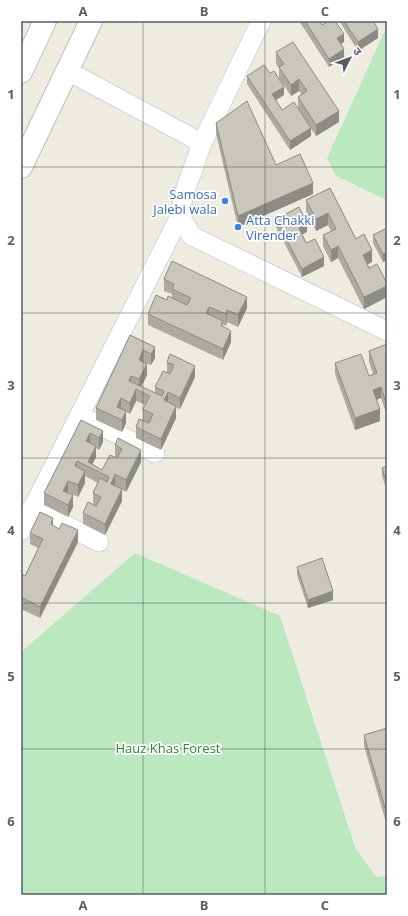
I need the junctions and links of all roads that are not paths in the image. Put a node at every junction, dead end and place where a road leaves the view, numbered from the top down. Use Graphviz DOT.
graph roads {
  1 [pos="45,21"];
  2 [pos="90,21"];
  3 [pos="261,21"];
  4 [pos="66,70"];
  5 [pos="21,72"];
  6 [pos="202,143"];
  7 [pos="21,167"];
  8 [pos="180,216"];
  9 [pos="387,331"];
  10 [pos="79,415"];
  11 [pos="155,453"];
  12 [pos="32,508"];
  13 [pos="21,530"];
  14 [pos="99,542"];
  1 -- 5 [label="main road"];
  2 -- 4 [label="main road"];
  3 -- 6 [label="street"];
  4 -- 6 [label="street"];
  4 -- 7 [label="main road"];
  6 -- 8 [label="street"];
  8 -- 9 [label="street"];
  8 -- 10 [label="street"];
  10 -- 11 [label="street"];
  10 -- 12 [label="street"];
  12 -- 13 [label="street"];
  12 -- 14 [label="street"];
}
